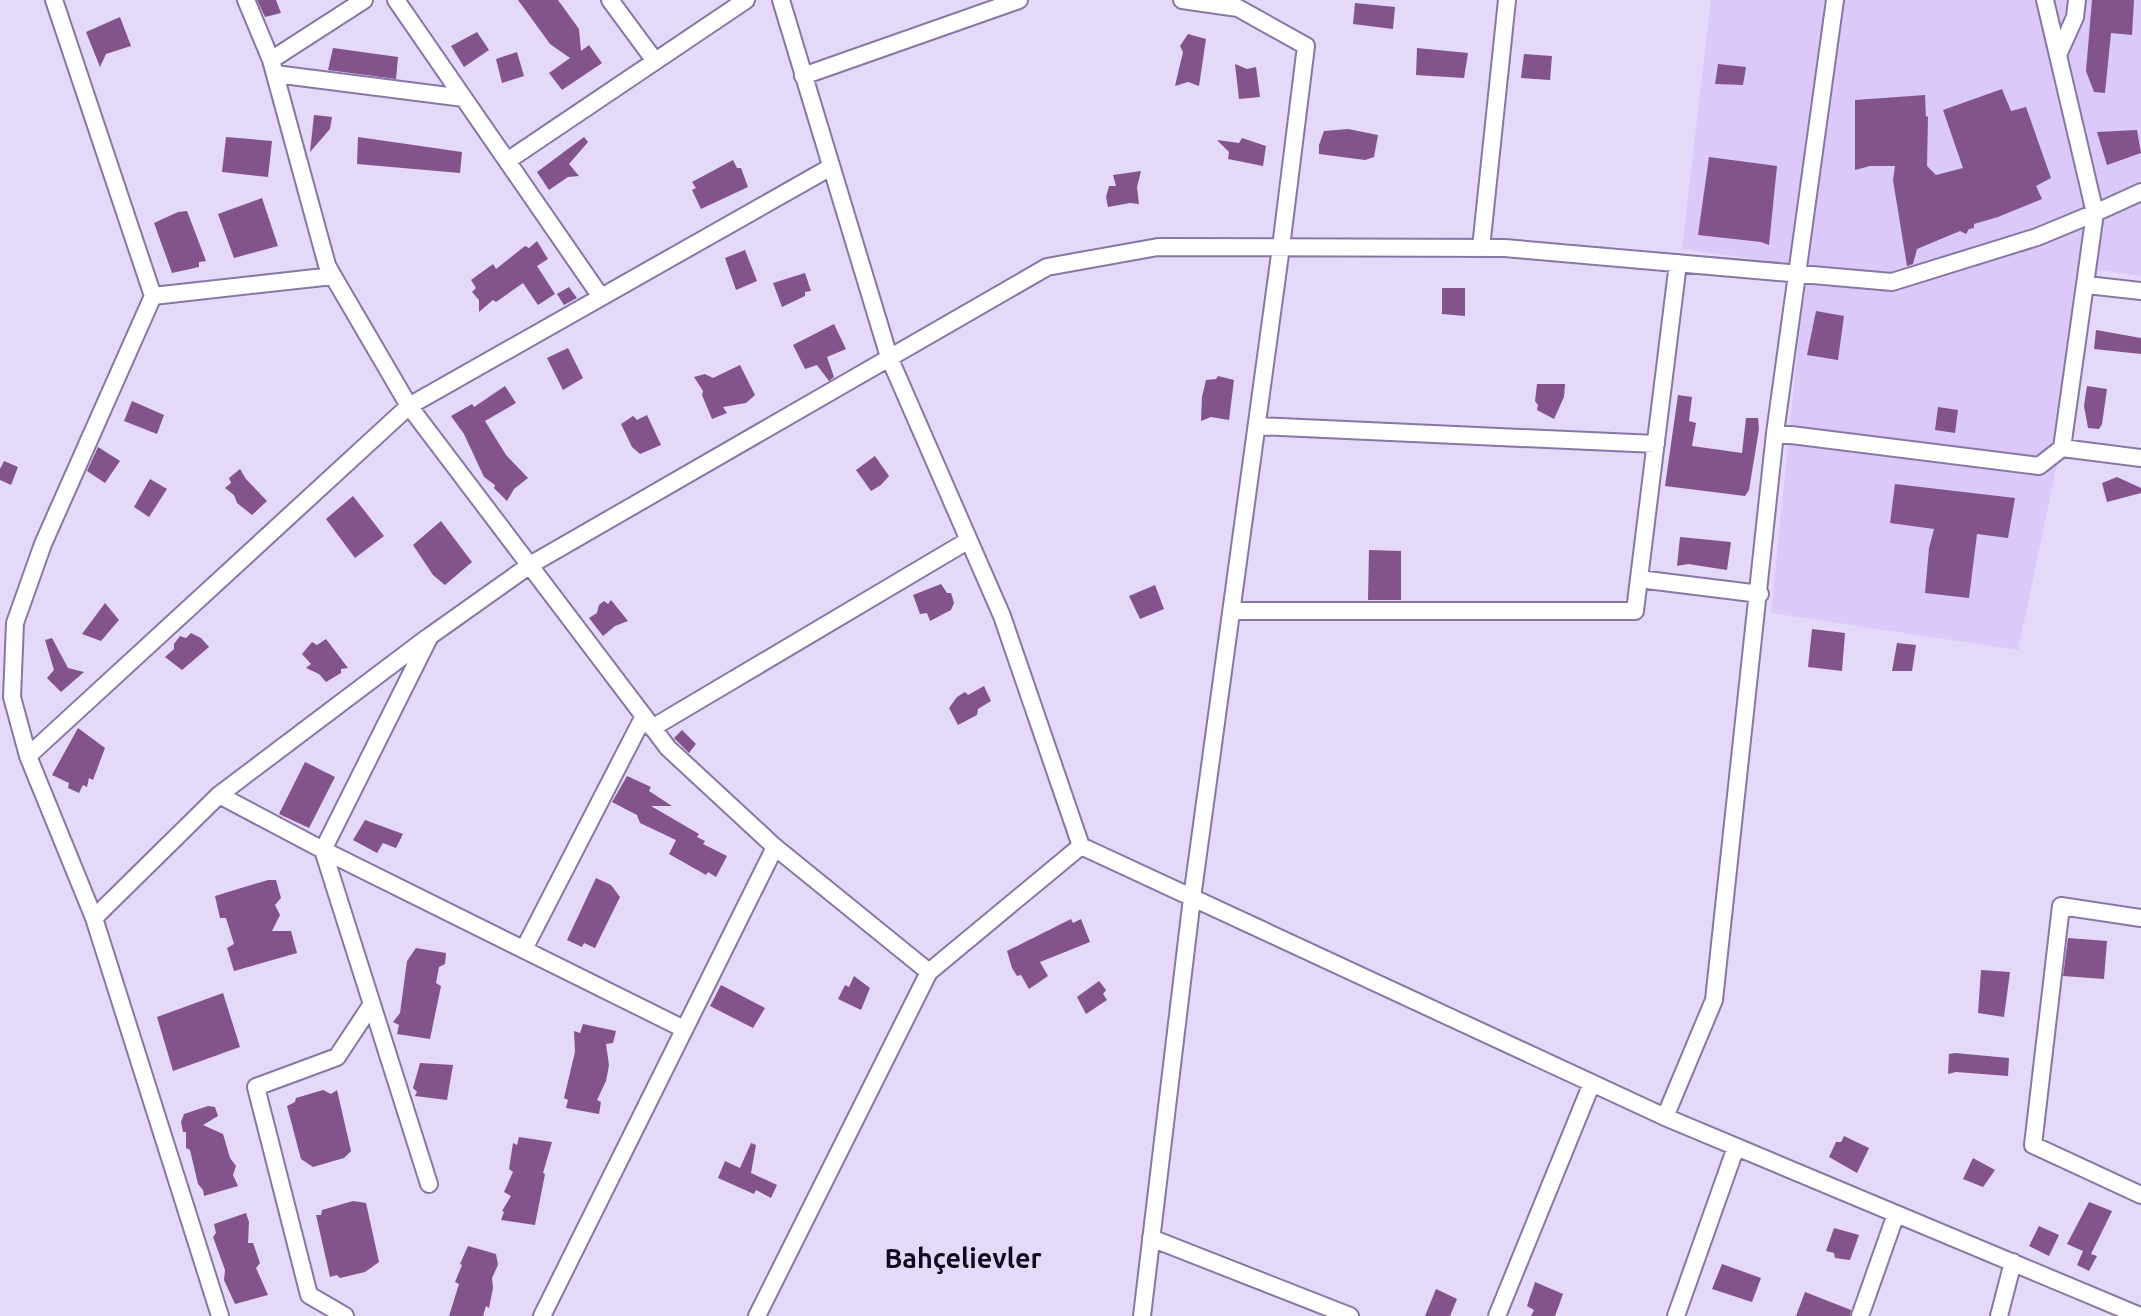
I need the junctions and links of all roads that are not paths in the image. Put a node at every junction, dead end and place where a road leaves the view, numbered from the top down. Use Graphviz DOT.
graph roads {
  1 [pos="54,0"];
  2 [pos="246,0"];
  3 [pos="364,0"];
  4 [pos="396,0"];
  5 [pos="610,0"];
  6 [pos="746,0"];
  7 [pos="781,0"];
  8 [pos="1019,0"];
  9 [pos="1182,0"];
  10 [pos="1507,0"];
  11 [pos="1835,0"];
  12 [pos="2045,0"];
  13 [pos="2077,0"];
  14 [pos="2058,56"];
  15 [pos="655,61"];
  16 [pos="273,67"];
  17 [pos="803,76"];
  18 [pos="464,98"];
  19 [pos="507,161"];
  20 [pos="831,167"];
  21 [pos="2141,192"];
  22 [pos="2095,213"];
  23 [pos="1281,247"];
  24 [pos="1481,248"];
  25 [pos="1678,263"];
  26 [pos="1796,274"];
  27 [pos="333,276"];
  28 [pos="2087,285"];
  29 [pos="2141,291"];
  30 [pos="153,296"];
  31 [pos="602,297"];
  32 [pos="889,357"];
  33 [pos="409,406"];
  34 [pos="1257,426"];
  35 [pos="1776,434"];
  36 [pos="1656,444"];
  37 [pos="2062,448"];
  38 [pos="2141,458"];
  39 [pos="969,540"];
  40 [pos="530,565"];
  41 [pos="1639,579"];
  42 [pos="1760,594"];
  43 [pos="1232,611"];
  44 [pos="430,636"];
  45 [pos="648,722"];
  46 [pos="28,756"];
  47 [pos="219,795"];
  48 [pos="1081,846"];
  49 [pos="775,847"];
  50 [pos="323,850"];
  51 [pos="1192,898"];
  52 [pos="94,918"];
  53 [pos="2141,918"];
  54 [pos="524,949"];
  55 [pos="929,972"];
  56 [pos="372,1004"];
  57 [pos="684,1029"];
  58 [pos="1592,1083"];
  59 [pos="1665,1117"];
  60 [pos="1736,1147"];
  61 [pos="429,1184"];
  62 [pos="2141,1196"];
  63 [pos="1896,1214"];
  64 [pos="1151,1238"];
  65 [pos="2013,1262"];
  66 [pos="1330,1312"];
  67 [pos="219,1316"];
  68 [pos="345,1316"];
  69 [pos="542,1316"];
  70 [pos="757,1316"];
  71 [pos="1142,1316"];
  72 [pos="1350,1316"];
  73 [pos="1497,1316"];
  74 [pos="1676,1316"];
  75 [pos="1860,1316"];
  76 [pos="1999,1316"];
  77 [pos="2140,1316"];
  1 -- 30 [label="street"];
  2 -- 16 [label="street"];
  3 -- 16 [label="street"];
  4 -- 18 [label="street"];
  5 -- 15 [label="street"];
  6 -- 15 [label="street"];
  7 -- 17 [label="street"];
  8 -- 17 [label="street"];
  9 -- 23 [label="street"];
  10 -- 24 [label="street"];
  11 -- 26 [label="street"];
  12 -- 14 [label="street"];
  13 -- 14 [label="street"];
  14 -- 22 [label="street"];
  15 -- 19 [label="street"];
  16 -- 18 [label="street"];
  16 -- 27 [label="street"];
  17 -- 20 [label="street"];
  18 -- 19 [label="street"];
  19 -- 31 [label="street"];
  20 -- 31 [label="street"];
  20 -- 32 [label="street"];
  21 -- 22 [label="street"];
  22 -- 26 [label="street"];
  22 -- 28 [label="street"];
  23 -- 24 [label="street"];
  23 -- 32 [label="street"];
  23 -- 34 [label="street"];
  24 -- 25 [label="street"];
  25 -- 26 [label="street"];
  25 -- 36 [label="street"];
  26 -- 35 [label="street"];
  27 -- 30 [label="street"];
  27 -- 33 [label="street"];
  28 -- 29 [label="street"];
  28 -- 37 [label="street"];
  30 -- 46 [label="street"];
  31 -- 33 [label="street"];
  32 -- 39 [label="street"];
  32 -- 40 [label="street"];
  33 -- 40 [label="street"];
  33 -- 46 [label="street"];
  34 -- 36 [label="street"];
  34 -- 43 [label="street"];
  35 -- 37 [label="street"];
  35 -- 42 [label="street"];
  36 -- 41 [label="street"];
  37 -- 38 [label="street"];
  39 -- 45 [label="street"];
  39 -- 48 [label="street"];
  40 -- 44 [label="street"];
  40 -- 45 [label="street"];
  41 -- 42 [label="street"];
  41 -- 43 [label="street"];
  42 -- 59 [label="street"];
  43 -- 51 [label="street"];
  44 -- 47 [label="street"];
  44 -- 50 [label="street"];
  45 -- 49 [label="street"];
  45 -- 54 [label="street"];
  46 -- 52 [label="street"];
  47 -- 50 [label="street"];
  47 -- 52 [label="street"];
  48 -- 51 [label="street"];
  48 -- 55 [label="street"];
  49 -- 55 [label="street"];
  49 -- 57 [label="street"];
  50 -- 54 [label="street"];
  50 -- 56 [label="street"];
  51 -- 58 [label="street"];
  51 -- 64 [label="street"];
  52 -- 67 [label="street"];
  53 -- 62 [label="street"];
  54 -- 57 [label="street"];
  55 -- 70 [label="street"];
  56 -- 61 [label="street"];
  56 -- 68 [label="street"];
  57 -- 69 [label="street"];
  58 -- 59 [label="street"];
  58 -- 73 [label="street"];
  59 -- 60 [label="street"];
  60 -- 63 [label="street"];
  60 -- 74 [label="street"];
  63 -- 65 [label="street"];
  63 -- 75 [label="street"];
  64 -- 66 [label="street"];
  64 -- 71 [label="street"];
  65 -- 76 [label="street"];
  65 -- 77 [label="street"];
  66 -- 72 [label="street"];
}
